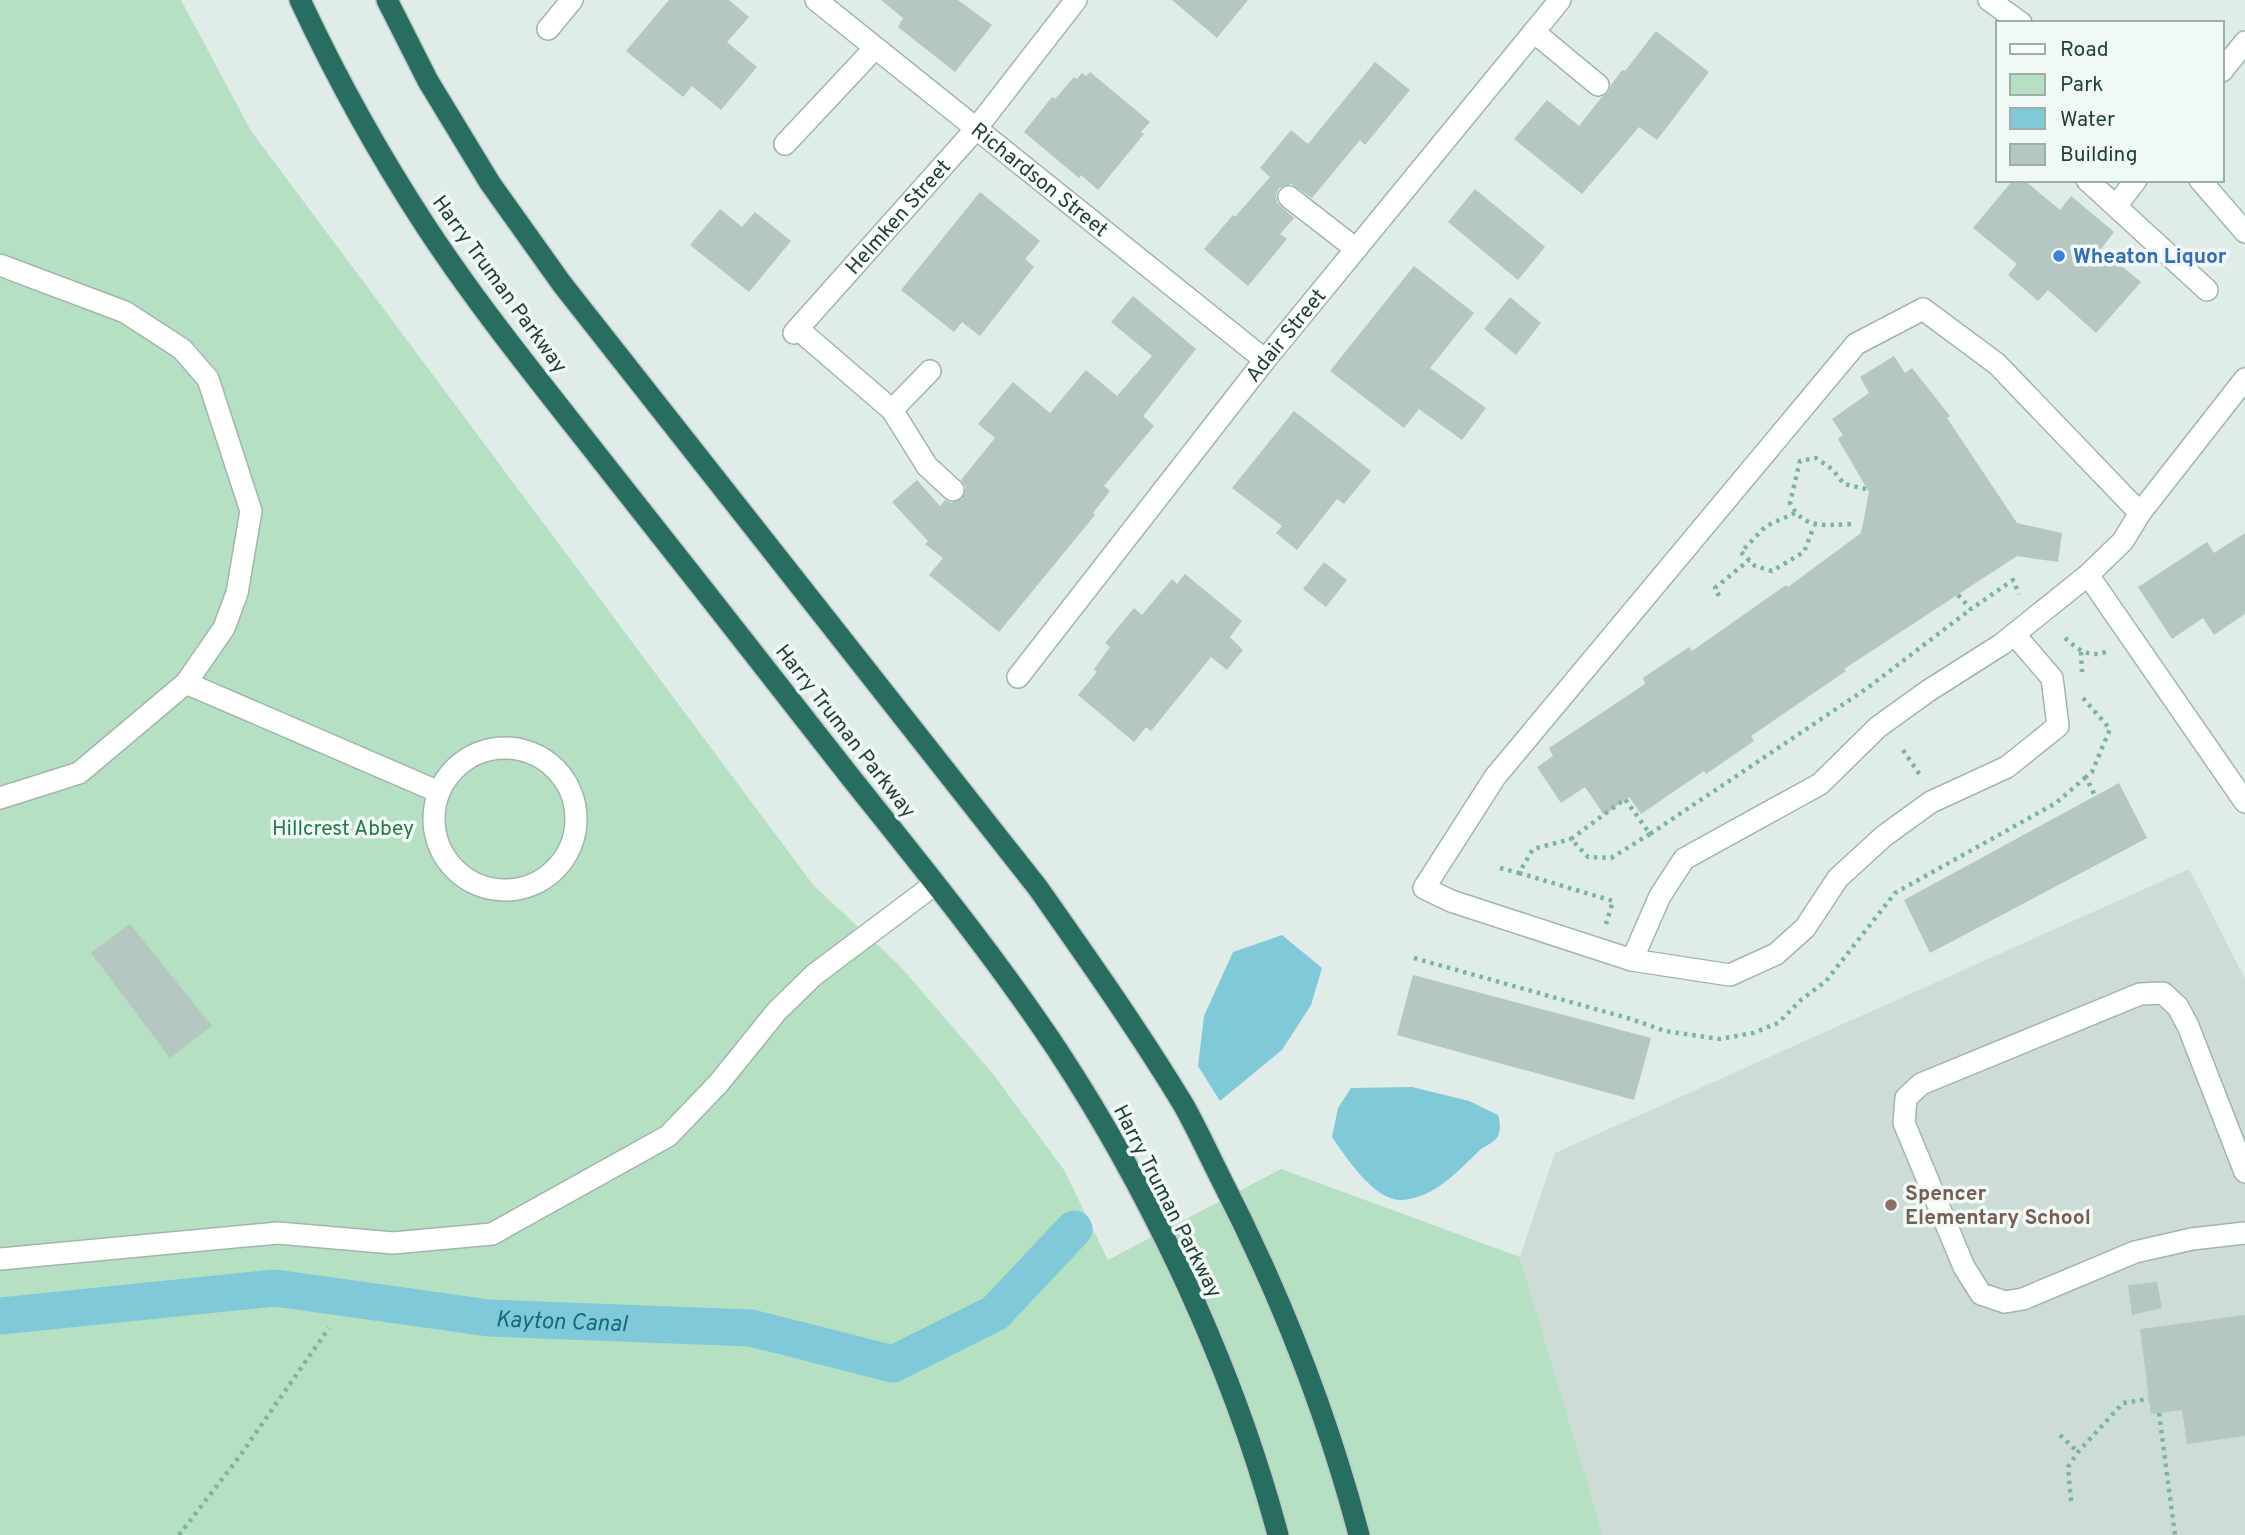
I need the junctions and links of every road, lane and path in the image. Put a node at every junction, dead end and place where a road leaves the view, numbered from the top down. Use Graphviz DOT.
graph roads {
  1 [pos="300,0"];
  2 [pos="387,0"];
  3 [pos="572,0"];
  4 [pos="816,0"];
  5 [pos="1076,0"];
  6 [pos="1560,0"];
  7 [pos="1989,0"];
  8 [pos="2018,21"];
  9 [pos="548,29"];
  10 [pos="1534,32"];
  11 [pos="2245,42"];
  12 [pos="875,48"];
  13 [pos="2224,68"];
  14 [pos="1598,85"];
  15 [pos="975,130"];
  16 [pos="785,144"];
  17 [pos="2089,182"];
  18 [pos="2134,182"];
  19 [pos="2202,182"];
  20 [pos="1289,197"];
  21 [pos="2116,206"];
  22 [pos="2245,232"];
  23 [pos="1356,249"];
  24 [pos="0,265"];
  25 [pos="2207,290"];
  26 [pos="1265,360"];
  27 [pos="930,371"];
  28 [pos="2245,379"];
  29 [pos="891,411"];
  30 [pos="953,490"];
  31 [pos="1870,490"];
  32 [pos="1795,513"];
  33 [pos="2140,513"];
  34 [pos="1851,524"];
  35 [pos="1814,526"];
  36 [pos="1749,560"];
  37 [pos="2088,575"];
  38 [pos="1958,595"];
  39 [pos="1719,596"];
  40 [pos="2022,601"];
  41 [pos="1971,609"];
  42 [pos="2014,634"];
  43 [pos="2065,638"];
  44 [pos="2112,649"];
  45 [pos="2081,652"];
  46 [pos="2082,675"];
  47 [pos="1018,677"];
  48 [pos="186,683"];
  49 [pos="2082,686"];
  50 [pos="1903,750"];
  51 [pos="2086,777"];
  52 [pos="1927,784"];
  53 [pos="439,792"];
  54 [pos="2095,796"];
  55 [pos="0,798"];
  56 [pos="2245,803"];
  57 [pos="1650,834"];
  58 [pos="1571,839"];
  59 [pos="1969,851"];
  60 [pos="1500,868"];
  61 [pos="1519,873"];
  62 [pos="935,884"];
  63 [pos="1610,928"];
  64 [pos="1632,960"];
  65 [pos="2245,1172"];
  66 [pos="2245,1233"];
  67 [pos="0,1259"];
  68 [pos="330,1328"];
  69 [pos="2149,1399"];
  70 [pos="2159,1413"];
  71 [pos="2060,1434"];
  72 [pos="2078,1452"];
  73 [pos="2071,1501"];
  74 [pos="180,1535"];
  75 [pos="1278,1535"];
  76 [pos="1359,1535"];
  77 [pos="2175,1535"];
  1 -- 62 [label="highway, Harry Truman Parkway"];
  2 -- 76 [label="highway"];
  3 -- 9 [label="street"];
  4 -- 12 [label="street, Richardson Street"];
  5 -- 15 [label="street, Helmken Street"];
  6 -- 10 [label="street, Adair Street"];
  7 -- 8 [label="street"];
  10 -- 14 [label="street"];
  10 -- 23 [label="street, Adair Street"];
  11 -- 13 [label="street"];
  12 -- 15 [label="street, Richardson Street"];
  12 -- 16 [label="street"];
  15 -- 26 [label="street, Richardson Street"];
  15 -- 29 [label="street, Helmken Street"];
  17 -- 21 [label="street"];
  18 -- 21 [label="street"];
  19 -- 22 [label="street"];
  20 -- 23 [label="street"];
  21 -- 25 [label="street"];
  23 -- 26 [label="street, Adair Street"];
  24 -- 48 [label="street"];
  26 -- 47 [label="street, Adair Street"];
  27 -- 29 [label="street"];
  28 -- 33 [label="street"];
  29 -- 30 [label="street"];
  31 -- 32 [label="path"];
  32 -- 35 [label="path"];
  32 -- 36 [label="path"];
  33 -- 37 [label="street"];
  33 -- 64 [label="street"];
  34 -- 35 [label="path"];
  35 -- 36 [label="path"];
  36 -- 39 [label="path"];
  37 -- 42 [label="street"];
  37 -- 56 [label="street"];
  38 -- 41 [label="path"];
  40 -- 41 [label="path"];
  41 -- 57 [label="path"];
  42 -- 64 [label="street"];
  42 -- 64 [label="street"];
  43 -- 45 [label="path"];
  44 -- 45 [label="path"];
  45 -- 46 [label="path"];
  48 -- 53 [label="street"];
  48 -- 55 [label="street"];
  49 -- 51 [label="path"];
  50 -- 52 [label="path"];
  51 -- 54 [label="path"];
  51 -- 59 [label="path"];
  53 -- 53 [label="street"];
  57 -- 58 [label="path"];
  57 -- 58 [label="path"];
  58 -- 61 [label="path"];
  60 -- 61 [label="path"];
  61 -- 63 [label="path"];
  62 -- 67 [label="street"];
  62 -- 75 [label="highway, Harry Truman Parkway"];
  65 -- 66 [label="street"];
  68 -- 74 [label="path"];
  69 -- 72 [label="path"];
  70 -- 77 [label="path"];
  71 -- 72 [label="path"];
  72 -- 73 [label="path"];
}
